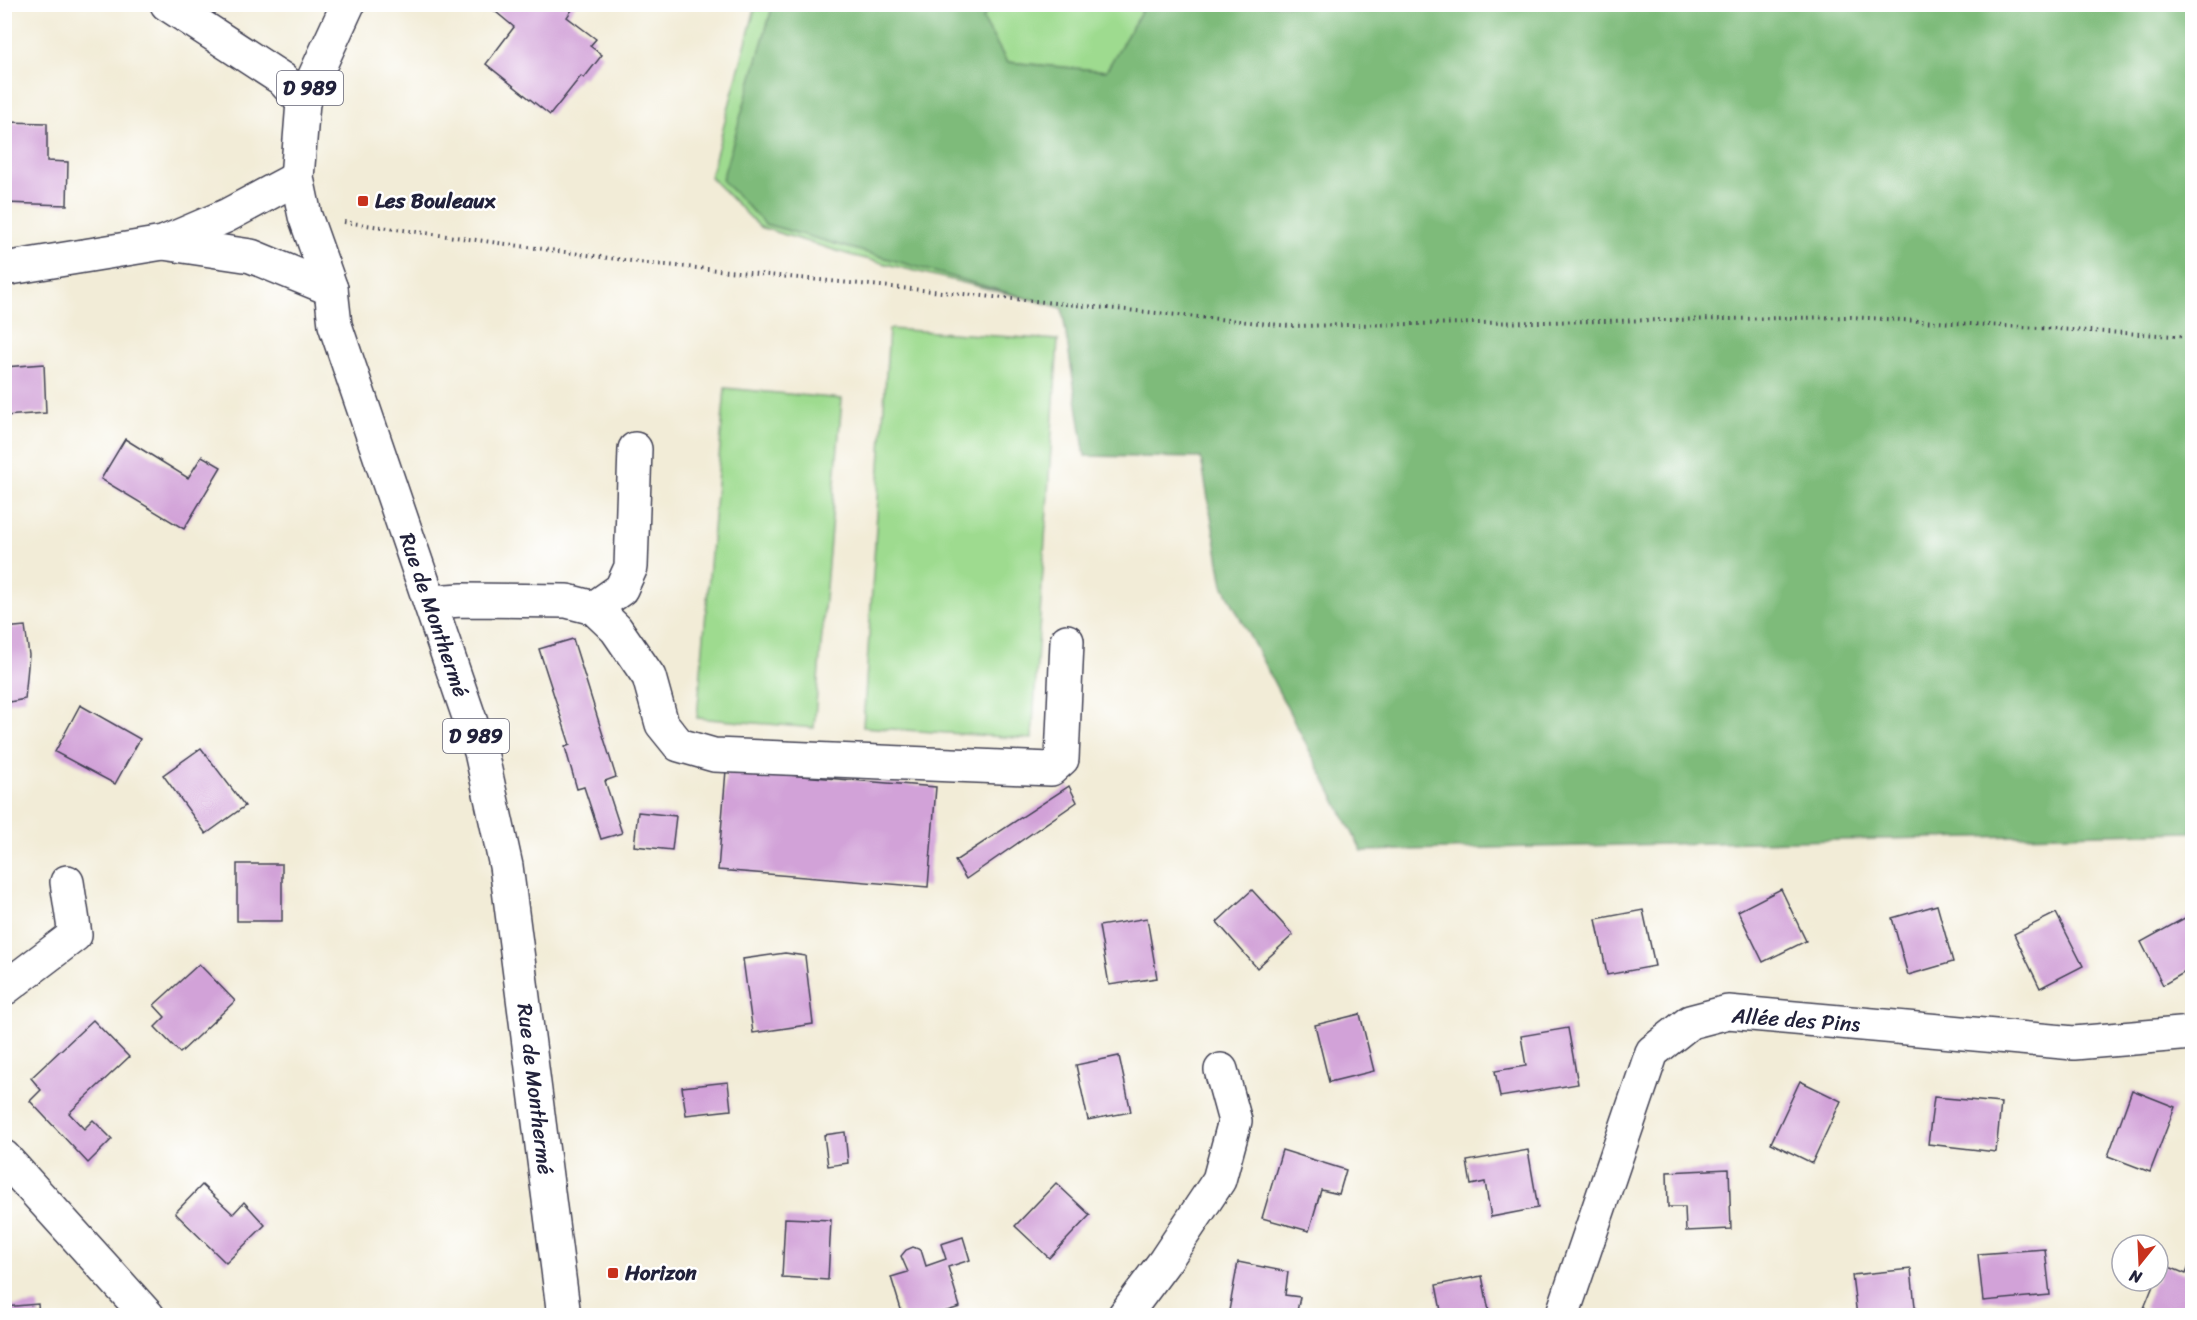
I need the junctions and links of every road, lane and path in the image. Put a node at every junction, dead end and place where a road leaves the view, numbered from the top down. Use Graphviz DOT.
graph roads {
  1 [pos="167,4"];
  2 [pos="348,4"];
  3 [pos="303,102"];
  4 [pos="297,178"];
  5 [pos="305,216"];
  6 [pos="163,243"];
  7 [pos="4,269"];
  8 [pos="331,289"];
  9 [pos="2193,337"];
  10 [pos="635,449"];
  11 [pos="430,602"];
  12 [pos="594,608"];
  13 [pos="1067,641"];
  14 [pos="67,882"];
  15 [pos="4,989"];
  16 [pos="2193,1033"];
  17 [pos="1221,1070"];
  18 [pos="4,1157"];
  19 [pos="148,1316"];
  20 [pos="564,1316"];
  21 [pos="1124,1316"];
  22 [pos="1562,1316"];
  1 -- 3 [label="street"];
  2 -- 3 [label="street, Rue de Monthermé / D 989"];
  3 -- 4 [label="street, Rue de Monthermé / D 989"];
  4 -- 5 [label="street, Rue de Monthermé / D 989"];
  4 -- 6 [label="street"];
  5 -- 8 [label="street, Rue de Monthermé / D 989"];
  5 -- 9 [label="path"];
  6 -- 7 [label="street"];
  6 -- 8 [label="street"];
  8 -- 11 [label="street, Rue de Monthermé / D 989"];
  10 -- 12 [label="street"];
  11 -- 12 [label="street"];
  11 -- 20 [label="street, Rue de Monthermé / D 989"];
  12 -- 13 [label="street"];
  14 -- 15 [label="street"];
  16 -- 22 [label="street, Allée des Pins"];
  17 -- 21 [label="street"];
  18 -- 19 [label="street"];
}
